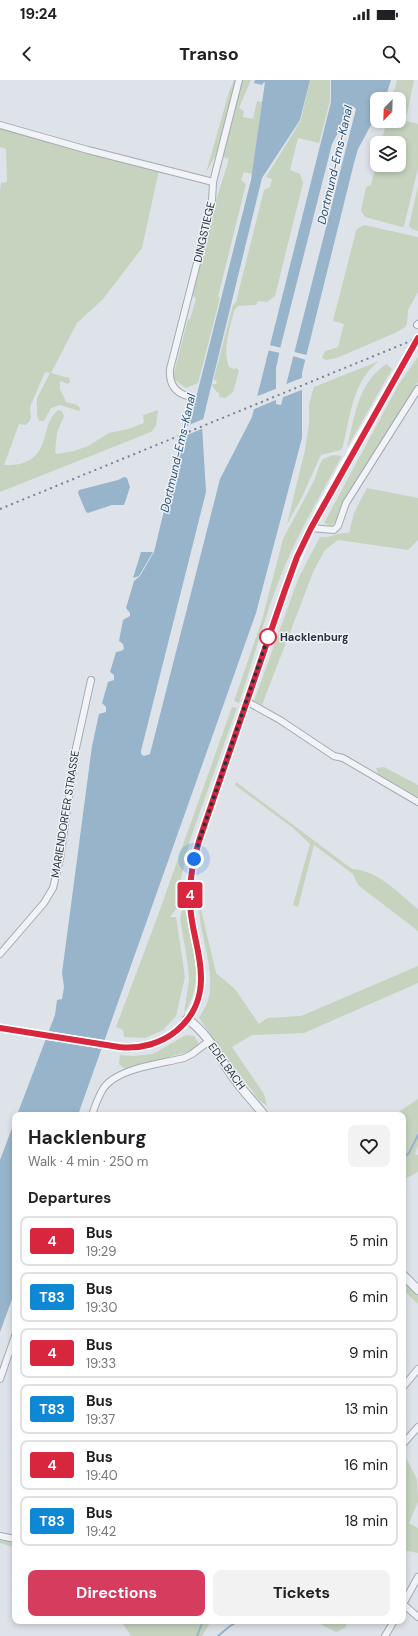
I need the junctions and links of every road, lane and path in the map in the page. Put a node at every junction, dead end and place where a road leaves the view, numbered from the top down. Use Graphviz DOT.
graph roads {
  1 [pos="239,80"];
  2 [pos="0,125"];
  3 [pos="213,182"];
  4 [pos="418,338"];
  5 [pos="418,389"];
  6 [pos="187,396"];
  7 [pos="311,528"];
  8 [pos="91,680"];
  9 [pos="246,701"];
  10 [pos="418,802"];
  11 [pos="0,954"];
  12 [pos="187,1019"];
  13 [pos="0,1028"];
  14 [pos="209,1041"];
  15 [pos="93,1112"];
  16 [pos="262,1112"];
  17 [pos="406,1278"];
  18 [pos="418,1290"];
  19 [pos="12,1345"];
  20 [pos="418,1369"];
  21 [pos="0,1379"];
  22 [pos="406,1383"];
  23 [pos="418,1426"];
  24 [pos="406,1440"];
  25 [pos="0,1536"];
  26 [pos="12,1538"];
  27 [pos="418,1577"];
  28 [pos="406,1599"];
  29 [pos="406,1607"];
  30 [pos="418,1617"];
  31 [pos="393,1624"];
  32 [pos="389,1635"];
  1 -- 3 [label="street, DINGSTIEGE"];
  2 -- 3 [label="street"];
  3 -- 6 [label="street, DINGSTIEGE"];
  4 -- 7 [label="main road, bridge"];
  5 -- 7 [label="street"];
  7 -- 9 [label="main road"];
  8 -- 11 [label="street, MARIENDORFER STRASSE"];
  9 -- 10 [label="street"];
  9 -- 12 [label="main road"];
  12 -- 13 [label="main road"];
  12 -- 14 [label="street, EDELBACH"];
  14 -- 15 [label="street"];
  14 -- 16 [label="street, EDELBACH"];
  17 -- 18 [label="street"];
  19 -- 21 [label="street"];
  20 -- 22 [label="street"];
  23 -- 24 [label="street"];
  25 -- 26 [label="street"];
  27 -- 28 [label="street"];
  29 -- 30 [label="street"];
  31 -- 32 [label="street"];
}
